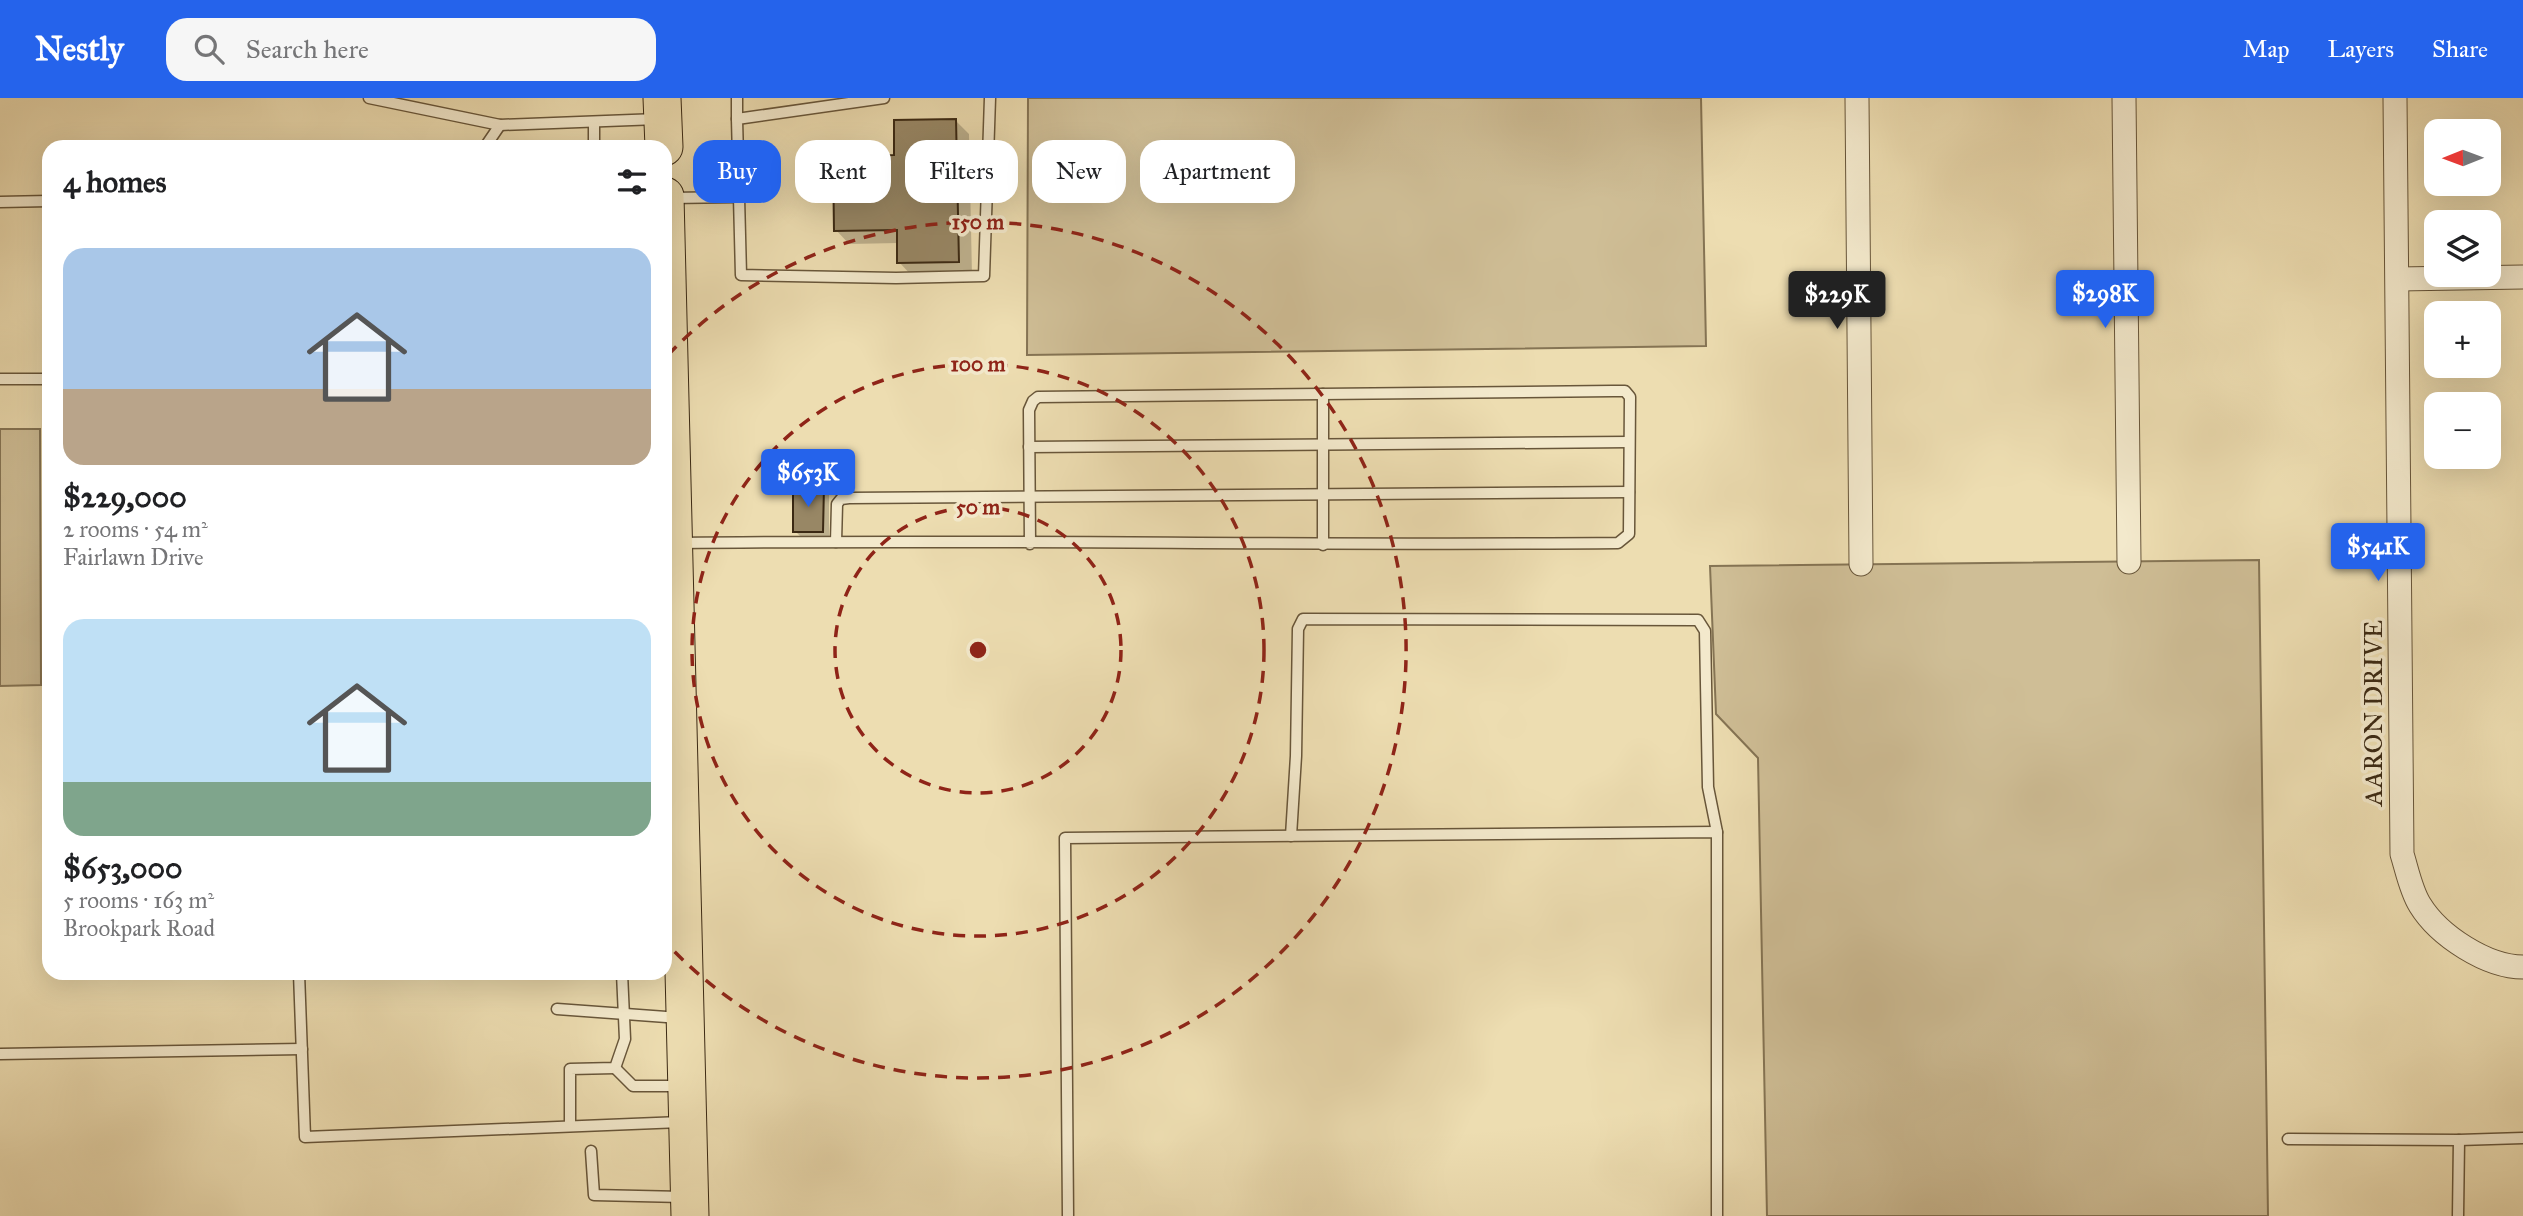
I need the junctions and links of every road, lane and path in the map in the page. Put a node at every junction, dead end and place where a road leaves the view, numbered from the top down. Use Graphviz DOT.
graph roads {
  1 [pos="369,98"];
  2 [pos="737,98"];
  3 [pos="884,98"];
  4 [pos="990,98"];
  5 [pos="1857,98"];
  6 [pos="2124,98"];
  7 [pos="2395,98"];
  8 [pos="737,119"];
  9 [pos="663,121"];
  10 [pos="594,122"];
  11 [pos="500,125"];
  12 [pos="490,140"];
  13 [pos="594,140"];
  14 [pos="737,140"];
  15 [pos="672,197"];
  16 [pos="693,197"];
  17 [pos="42,201"];
  18 [pos="0,202"];
  19 [pos="738,203"];
  20 [pos="2523,277"];
  21 [pos="2398,279"];
  22 [pos="0,379"];
  23 [pos="42,379"];
  24 [pos="1323,394"];
  25 [pos="1629,442"];
  26 [pos="1323,444"];
  27 [pos="1029,447"];
  28 [pos="1629,492"];
  29 [pos="1322,494"];
  30 [pos="1030,496"];
  31 [pos="672,502"];
  32 [pos="836,542"];
  33 [pos="674,543"];
  34 [pos="1030,544"];
  35 [pos="1323,545"];
  36 [pos="2129,562"];
  37 [pos="1861,564"];
  38 [pos="672,611"];
  39 [pos="672,754"];
  40 [pos="1717,832"];
  41 [pos="1291,836"];
  42 [pos="673,838"];
  43 [pos="2523,967"];
  44 [pos="299,980"];
  45 [pos="622,980"];
  46 [pos="557,1009"];
  47 [pos="623,1014"];
  48 [pos="685,1018"];
  49 [pos="302,1049"];
  50 [pos="0,1055"];
  51 [pos="615,1068"];
  52 [pos="687,1086"];
  53 [pos="688,1122"];
  54 [pos="570,1126"];
  55 [pos="2523,1138"];
  56 [pos="2288,1139"];
  57 [pos="2459,1140"];
  58 [pos="591,1151"];
  59 [pos="690,1206"];
  60 [pos="1068,1216"];
  61 [pos="1717,1216"];
  62 [pos="2458,1216"];
  1 -- 11 [label="lane"];
  2 -- 8 [label="lane"];
  3 -- 8 [label="lane"];
  4 -- 19 [label="lane"];
  5 -- 37 [label="street"];
  6 -- 36 [label="street"];
  7 -- 21 [label="street, AARON DRIVE"];
  8 -- 14 [label="lane"];
  9 -- 10 [label="lane"];
  10 -- 11 [label="lane"];
  10 -- 13 [label="lane"];
  11 -- 12 [label="lane"];
  15 -- 16 [label="lane"];
  17 -- 18 [label="lane"];
  20 -- 21 [label="street"];
  21 -- 43 [label="street, AARON DRIVE"];
  22 -- 23 [label="lane"];
  24 -- 25 [label="lane"];
  24 -- 26 [label="lane"];
  24 -- 27 [label="lane"];
  25 -- 26 [label="lane"];
  25 -- 28 [label="lane"];
  26 -- 27 [label="lane"];
  26 -- 29 [label="lane"];
  27 -- 30 [label="lane"];
  28 -- 29 [label="lane"];
  28 -- 35 [label="lane"];
  29 -- 30 [label="lane"];
  29 -- 35 [label="lane"];
  30 -- 32 [label="lane"];
  30 -- 34 [label="lane"];
  31 -- 33 [label="main road"];
  32 -- 33 [label="lane"];
  32 -- 34 [label="lane"];
  33 -- 38 [label="main road"];
  34 -- 35 [label="lane"];
  39 -- 42 [label="main road"];
  40 -- 41 [label="lane"];
  40 -- 41 [label="lane"];
  40 -- 61 [label="lane"];
  41 -- 60 [label="lane"];
  42 -- 48 [label="main road"];
  44 -- 49 [label="lane"];
  45 -- 47 [label="lane"];
  46 -- 47 [label="lane"];
  47 -- 48 [label="lane"];
  47 -- 51 [label="lane"];
  48 -- 52 [label="main road"];
  49 -- 50 [label="lane"];
  49 -- 54 [label="lane"];
  51 -- 52 [label="lane"];
  51 -- 54 [label="lane"];
  52 -- 53 [label="main road"];
  53 -- 54 [label="lane"];
  53 -- 59 [label="main road"];
  55 -- 57 [label="lane"];
  56 -- 57 [label="lane"];
  57 -- 62 [label="lane"];
  58 -- 59 [label="lane"];
}
